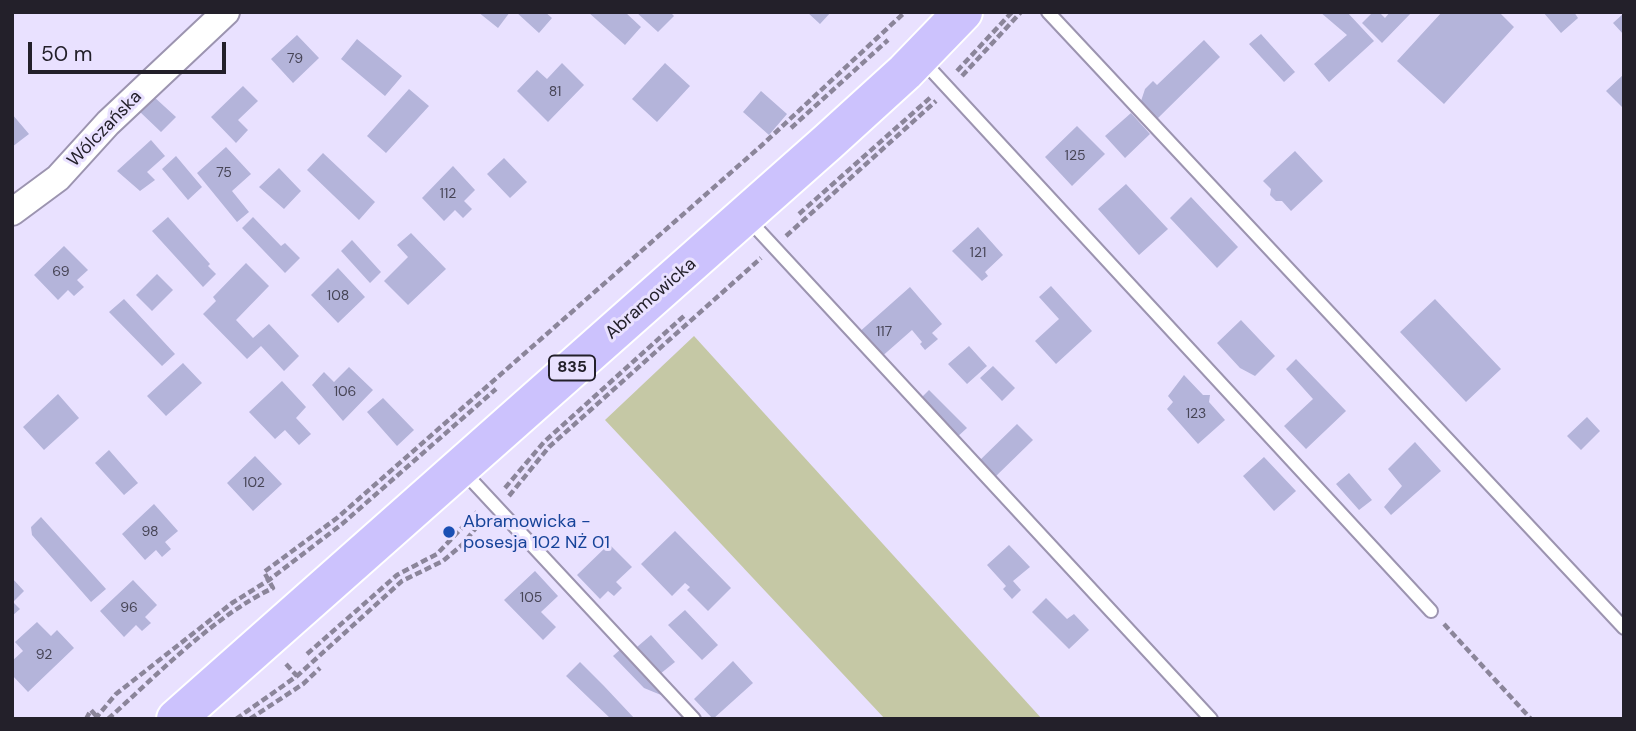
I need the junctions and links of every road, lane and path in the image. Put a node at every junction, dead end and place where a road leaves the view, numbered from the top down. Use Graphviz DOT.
graph roads {
  1 [pos="226,12"];
  2 [pos="905,12"];
  3 [pos="915,12"];
  4 [pos="963,12"];
  5 [pos="1012,12"];
  6 [pos="1021,12"];
  7 [pos="1048,12"];
  8 [pos="907,21"];
  9 [pos="904,48"];
  10 [pos="948,86"];
  11 [pos="12,212"];
  12 [pos="750,225"];
  13 [pos="694,307"];
  14 [pos="498,387"];
  15 [pos="460,468"];
  16 [pos="492,509"];
  17 [pos="269,580"];
  18 [pos="1432,611"];
  19 [pos="1624,628"];
  20 [pos="307,654"];
  21 [pos="320,668"];
  22 [pos="97,718"];
  23 [pos="86,719"];
  24 [pos="108,719"];
  25 [pos="176,719"];
  26 [pos="236,719"];
  27 [pos="250,719"];
  28 [pos="694,719"];
  29 [pos="1211,719"];
  30 [pos="1531,719"];
  1 -- 11 [label="street, Wólczańska"];
  2 -- 17 [label="path"];
  3 -- 8 [label="path"];
  4 -- 9 [label="main road, Abramowicka / 835"];
  5 -- 10 [label="path"];
  6 -- 10 [label="path"];
  7 -- 19 [label="lane"];
  9 -- 10 [label="lane"];
  9 -- 12 [label="main road, Abramowicka / 835"];
  9 -- 12 [label="path"];
  10 -- 12 [label="path"];
  10 -- 18 [label="lane"];
  12 -- 15 [label="main road, Abramowicka / 835"];
  12 -- 16 [label="path"];
  12 -- 29 [label="lane"];
  13 -- 16 [label="path"];
  14 -- 17 [label="path"];
  15 -- 16 [label="lane"];
  15 -- 25 [label="main road, Abramowicka / 835"];
  16 -- 20 [label="path"];
  16 -- 26 [label="path"];
  16 -- 28 [label="lane"];
  17 -- 22 [label="path"];
  17 -- 24 [label="path"];
  18 -- 30 [label="path"];
  21 -- 27 [label="path"];
  22 -- 23 [label="path"];
}
